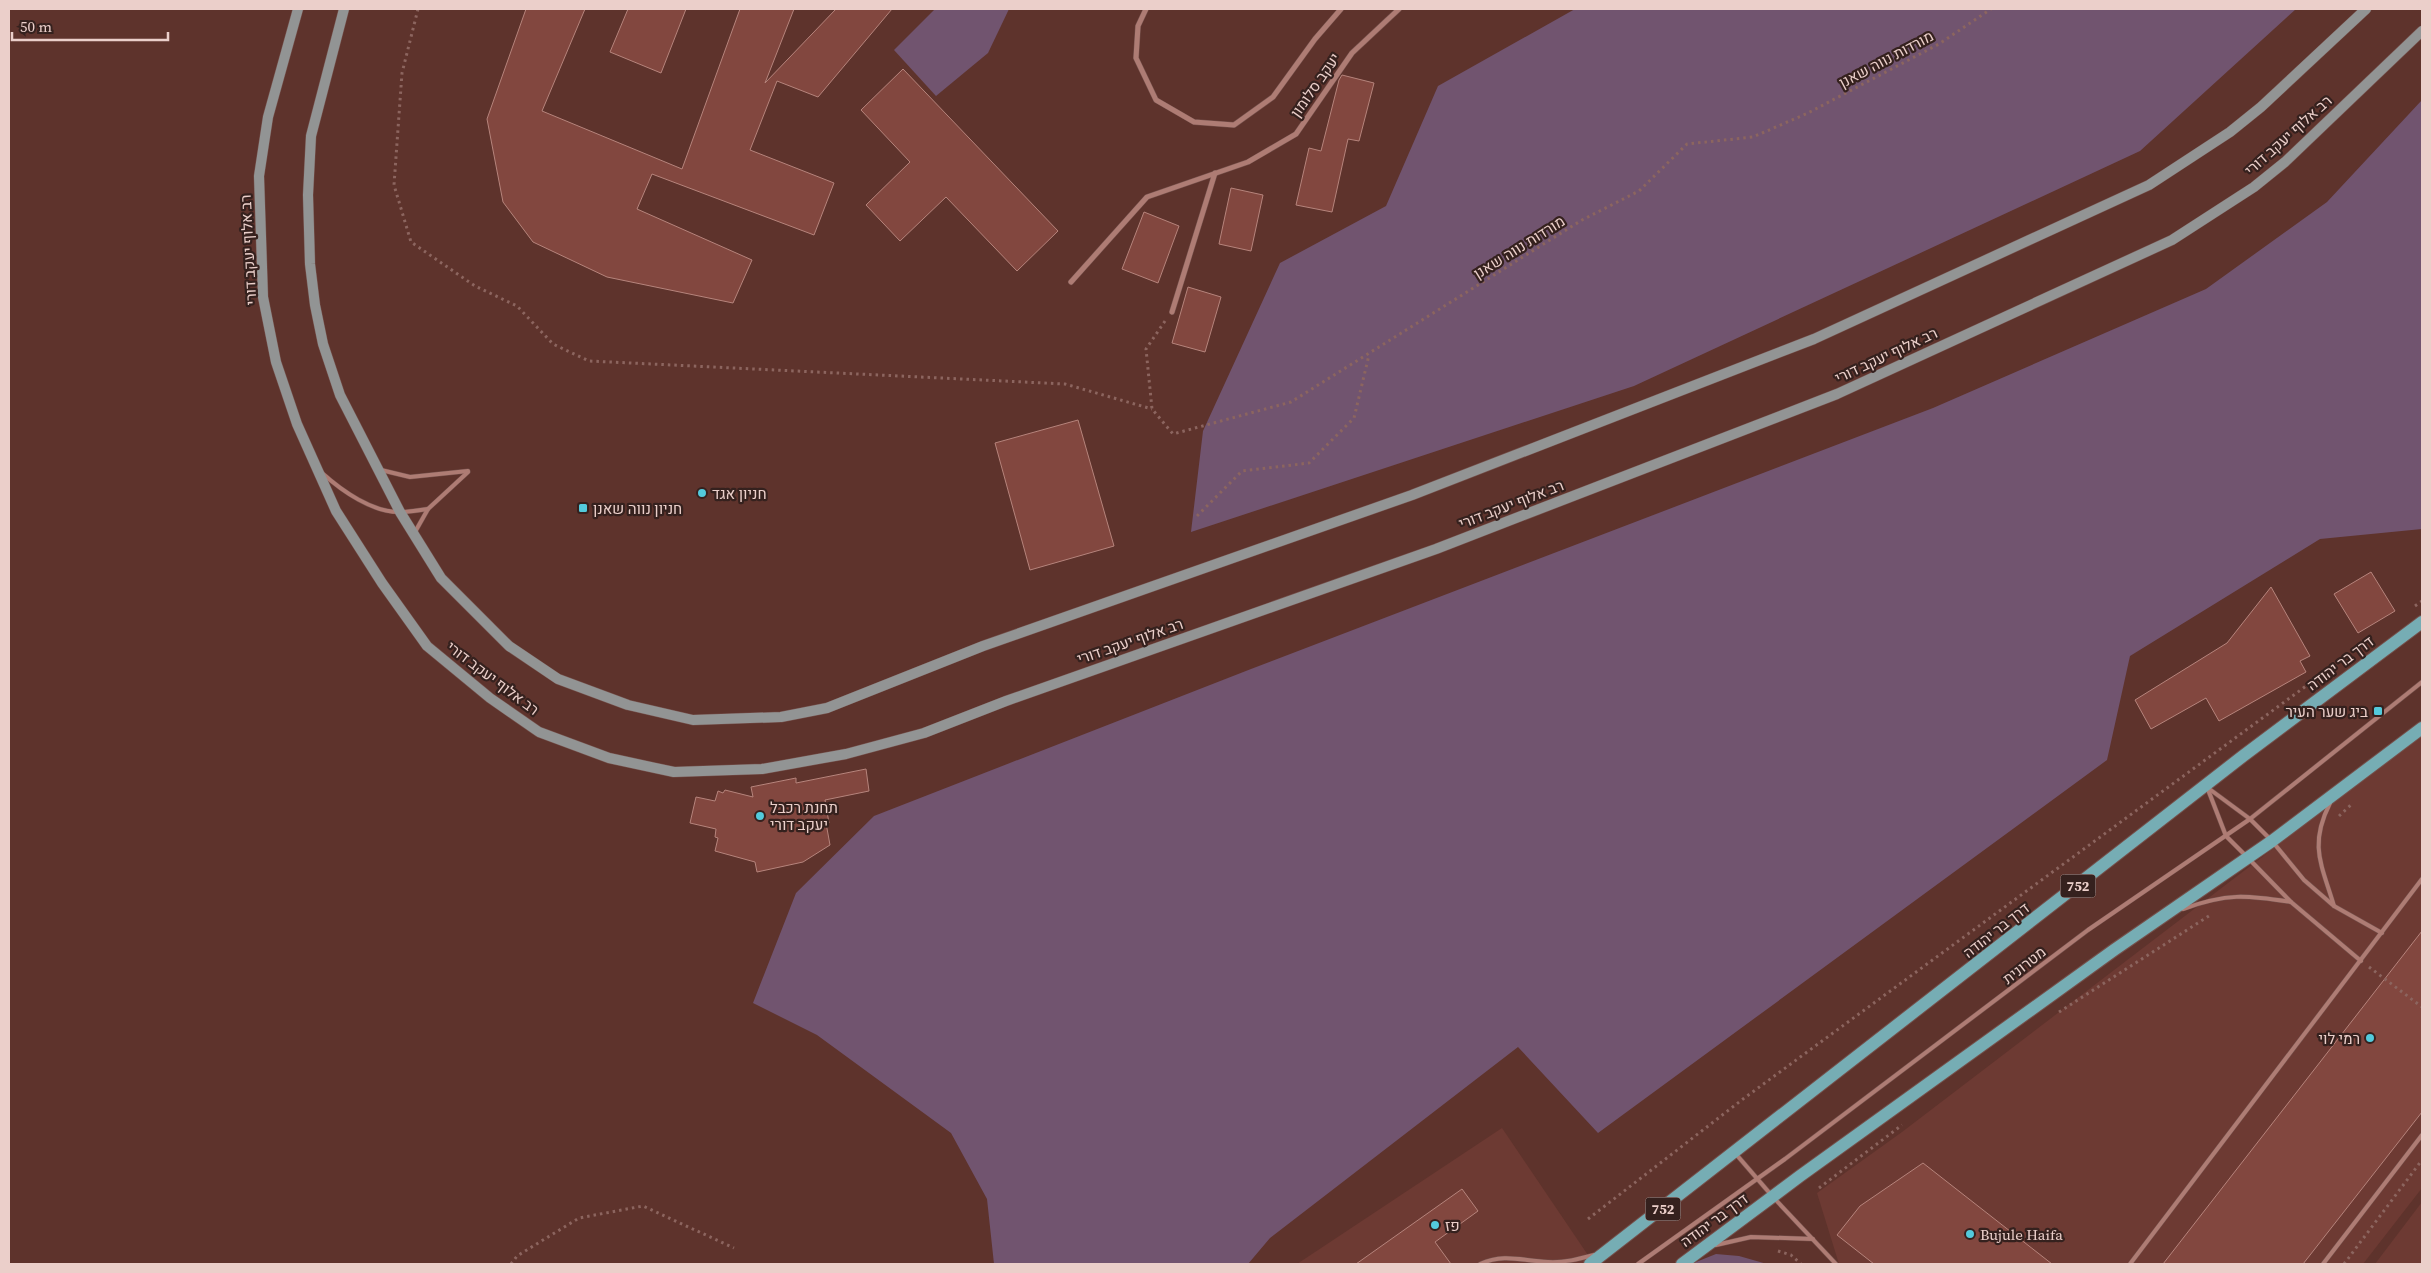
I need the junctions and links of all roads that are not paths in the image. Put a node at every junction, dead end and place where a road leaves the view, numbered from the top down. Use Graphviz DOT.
graph roads {
  1 [pos="298,9"];
  2 [pos="344,9"];
  3 [pos="1146,9"];
  4 [pos="1341,9"];
  5 [pos="1399,9"];
  6 [pos="2366,9"];
  7 [pos="2422,31"];
  8 [pos="1215,173"];
  9 [pos="1071,282"];
  10 [pos="1172,312"];
  11 [pos="315,466"];
  12 [pos="378,470"];
  13 [pos="428,509"];
  14 [pos="400,512"];
  15 [pos="414,534"];
  16 [pos="2422,622"];
  17 [pos="2422,682"];
  18 [pos="2422,728"];
  19 [pos="2207,786"];
  20 [pos="2333,796"];
  21 [pos="2250,820"];
  22 [pos="2226,836"];
  23 [pos="2272,842"];
  24 [pos="2248,858"];
  25 [pos="2422,879"];
  26 [pos="2291,902"];
  27 [pos="2334,906"];
  28 [pos="2164,915"];
  29 [pos="2382,933"];
  30 [pos="2360,961"];
  31 [pos="2422,1135"];
  32 [pos="1735,1153"];
  33 [pos="1756,1179"];
  34 [pos="1773,1197"];
  35 [pos="1814,1239"];
  36 [pos="1706,1247"];
  37 [pos="1606,1252"];
  38 [pos="1480,1264"];
  39 [pos="1590,1264"];
  40 [pos="1638,1264"];
  41 [pos="1682,1264"];
  42 [pos="1836,1264"];
  43 [pos="2130,1264"];
  44 [pos="2323,1264"];
  1 -- 11 [label="main road, רב אלוף יעקב דורי"];
  2 -- 12 [label="main road"];
  3 -- 4 [label="street, יעקב סלומון"];
  5 -- 8 [label="street, יעקב סלומון"];
  6 -- 15 [label="main road"];
  7 -- 11 [label="main road, רב אלוף יעקב דורי"];
  8 -- 9 [label="street, יעקב סלומון"];
  8 -- 10 [label="street"];
  11 -- 14 [label="lane"];
  12 -- 13 [label="lane"];
  12 -- 14 [label="main road"];
  13 -- 14 [label="lane"];
  13 -- 15 [label="lane"];
  14 -- 15 [label="main road"];
  16 -- 19 [label="main road, דרך בר יהודה / 752"];
  17 -- 21 [label="lane, מטרונית"];
  18 -- 20 [label="main road, דרך בר יהודה"];
  19 -- 21 [label="lane"];
  19 -- 22 [label="lane"];
  19 -- 32 [label="main road, דרך בר יהודה / 752"];
  20 -- 23 [label="main road, דרך בר יהודה"];
  20 -- 27 [label="lane"];
  21 -- 22 [label="lane, מטרונית"];
  21 -- 23 [label="lane"];
  22 -- 24 [label="lane"];
  22 -- 33 [label="lane, מטרונית"];
  23 -- 24 [label="main road, דרך בר יהודה"];
  23 -- 27 [label="lane"];
  24 -- 26 [label="lane"];
  24 -- 28 [label="main road, דרך בר יהודה"];
  25 -- 29 [label="lane"];
  26 -- 28 [label="lane"];
  26 -- 30 [label="lane"];
  27 -- 29 [label="lane"];
  28 -- 34 [label="main road, דרך בר יהודה"];
  29 -- 30 [label="lane"];
  30 -- 43 [label="lane"];
  31 -- 44 [label="lane"];
  32 -- 33 [label="lane"];
  32 -- 37 [label="main road, דרך בר יהודה / 752"];
  33 -- 34 [label="lane"];
  33 -- 40 [label="lane, מטרונית"];
  34 -- 35 [label="lane"];
  34 -- 36 [label="main road, דרך בר יהודה"];
  35 -- 36 [label="lane"];
  35 -- 42 [label="lane"];
  36 -- 41 [label="main road, דרך בר יהודה"];
  37 -- 38 [label="lane"];
  37 -- 39 [label="main road, דרך בר יהודה / 752"];
}
